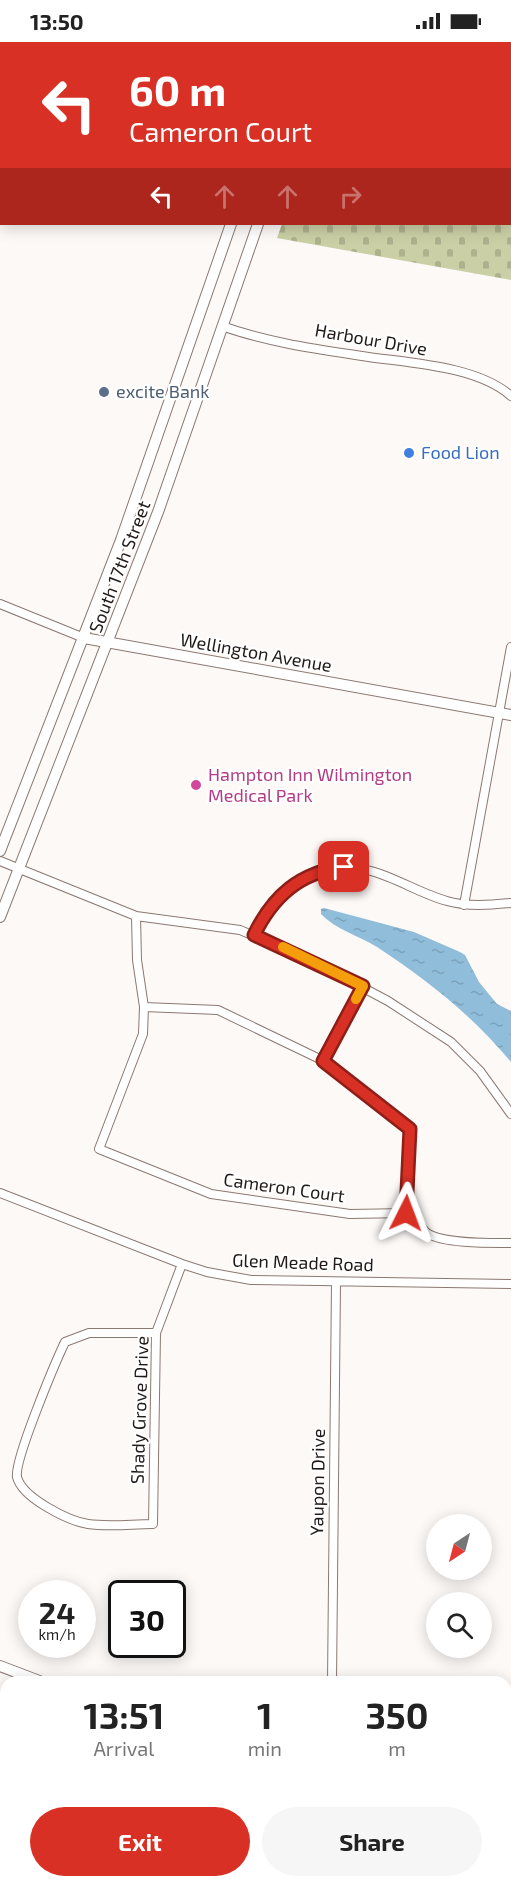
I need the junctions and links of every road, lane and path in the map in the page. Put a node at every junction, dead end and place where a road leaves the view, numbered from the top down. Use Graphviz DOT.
graph roads {
  1 [pos="231,225"];
  2 [pos="258,225"];
  3 [pos="222,326"];
  4 [pos="511,396"];
  5 [pos="0,604"];
  6 [pos="84,638"];
  7 [pos="108,644"];
  8 [pos="511,647"];
  9 [pos="498,713"];
  10 [pos="511,716"];
  11 [pos="0,851"];
  12 [pos="0,861"];
  13 [pos="19,869"];
  14 [pos="511,903"];
  15 [pos="464,905"];
  16 [pos="136,916"];
  17 [pos="0,917"];
  18 [pos="254,935"];
  19 [pos="363,986"];
  20 [pos="144,1007"];
  21 [pos="323,1061"];
  22 [pos="511,1114"];
  23 [pos="0,1192"];
  24 [pos="406,1213"];
  25 [pos="511,1243"];
  26 [pos="182,1264"];
  27 [pos="336,1282"];
  28 [pos="511,1284"];
  29 [pos="156,1333"];
  30 [pos="0,1666"];
  31 [pos="26,1676"];
  32 [pos="332,1676"];
  1 -- 6 [label="main road, South 17th Street"];
  2 -- 3 [label="main road, South 17th Street"];
  3 -- 4 [label="street, Harbour Drive"];
  3 -- 7 [label="main road, South 17th Street"];
  5 -- 6 [label="street, Wellington Avenue"];
  6 -- 7 [label="main road, Wellington Avenue"];
  6 -- 11 [label="main road, South 17th Street"];
  7 -- 9 [label="main road, Wellington Avenue"];
  7 -- 13 [label="main road, South 17th Street"];
  8 -- 9 [label="street"];
  9 -- 10 [label="main road, Wellington Avenue"];
  9 -- 15 [label="street"];
  12 -- 13 [label="street"];
  13 -- 16 [label="street"];
  13 -- 17 [label="main road, South 17th Street"];
  14 -- 15 [label="street"];
  15 -- 18 [label="street"];
  16 -- 18 [label="street"];
  16 -- 20 [label="street, Cameron Court"];
  18 -- 19 [label="street"];
  19 -- 21 [label="street"];
  19 -- 22 [label="street"];
  20 -- 21 [label="street"];
  20 -- 24 [label="street, Cameron Court"];
  21 -- 24 [label="street"];
  23 -- 26 [label="street, Glen Meade Road"];
  24 -- 25 [label="street"];
  26 -- 27 [label="street, Glen Meade Road"];
  26 -- 29 [label="street, Shady Grove Drive"];
  27 -- 28 [label="street, Glen Meade Road"];
  27 -- 32 [label="street, Yaupon Drive"];
  29 -- 29 [label="street, Shady Grove Drive"];
  30 -- 31 [label="main road"];
}
